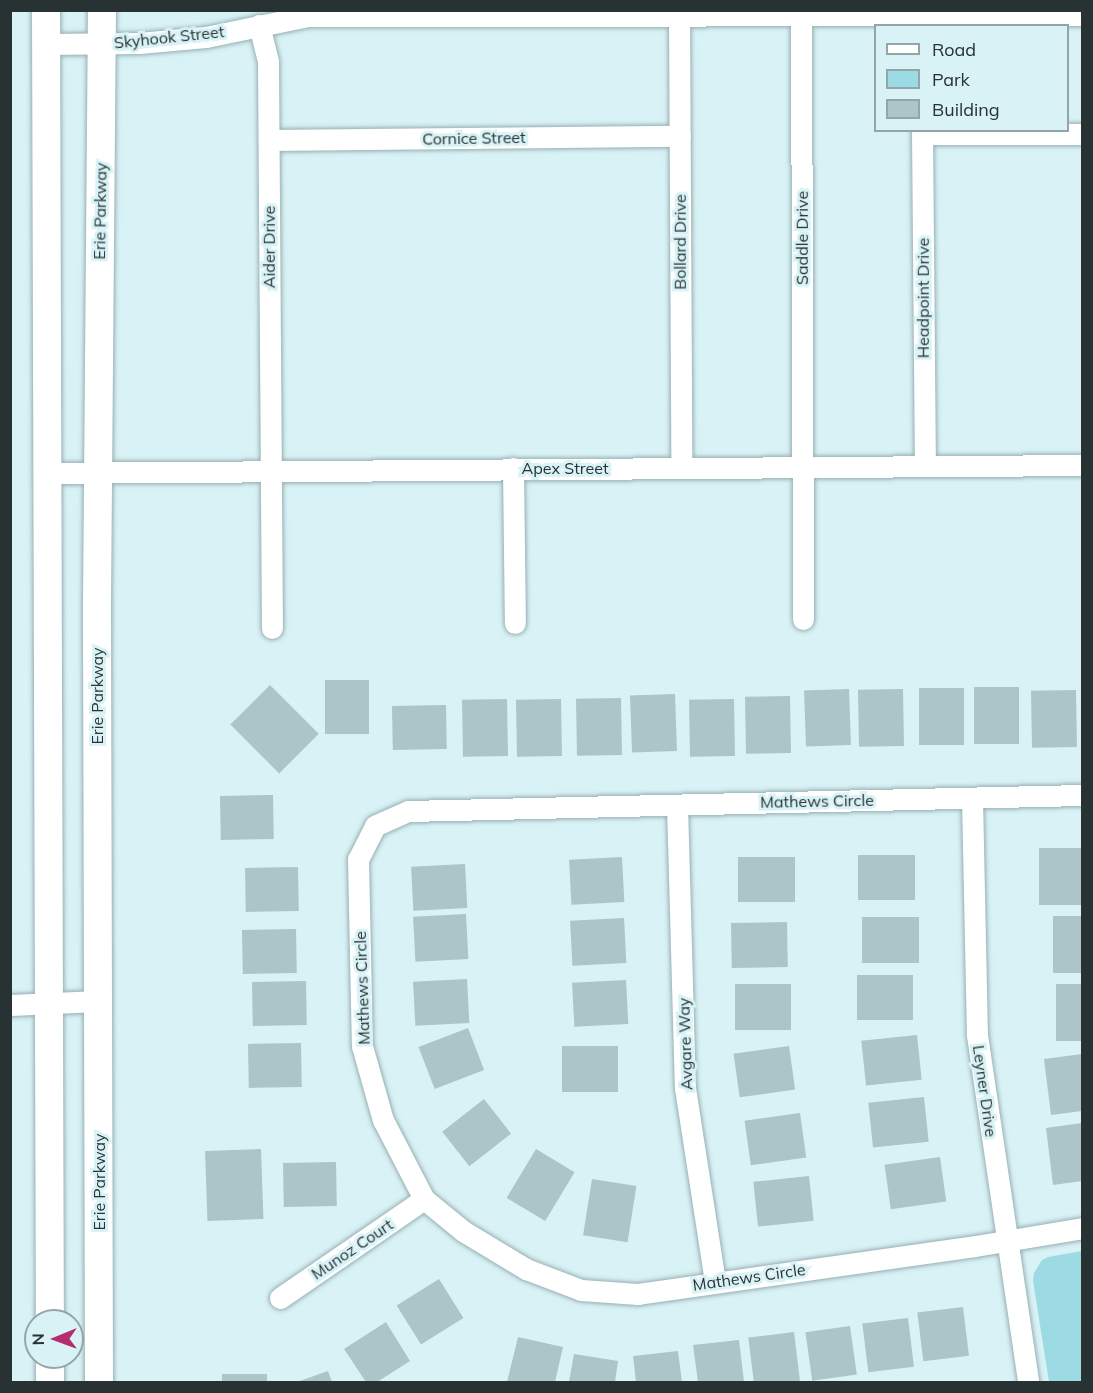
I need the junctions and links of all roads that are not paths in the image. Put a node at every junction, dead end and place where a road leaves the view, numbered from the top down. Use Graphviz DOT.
graph roads {
  1 [pos="46,10"];
  2 [pos="102,10"];
  3 [pos="679,14"];
  4 [pos="801,14"];
  5 [pos="1083,15"];
  6 [pos="921,17"];
  7 [pos="259,25"];
  8 [pos="46,44"];
  9 [pos="101,44"];
  10 [pos="922,132"];
  11 [pos="1083,135"];
  12 [pos="680,136"];
  13 [pos="269,140"];
  14 [pos="1083,465"];
  15 [pos="803,466"];
  16 [pos="925,466"];
  17 [pos="681,467"];
  18 [pos="513,468"];
  19 [pos="271,470"];
  20 [pos="48,473"];
  21 [pos="98,473"];
  22 [pos="803,619"];
  23 [pos="515,623"];
  24 [pos="272,628"];
  25 [pos="1083,795"];
  26 [pos="972,798"];
  27 [pos="677,805"];
  28 [pos="98,1001"];
  29 [pos="51,1004"];
  30 [pos="10,1005"];
  31 [pos="424,1199"];
  32 [pos="1083,1228"];
  33 [pos="1006,1241"];
  34 [pos="715,1281"];
  35 [pos="280,1298"];
  36 [pos="51,1309"];
  37 [pos="99,1383"];
  38 [pos="1028,1383"];
  1 -- 8 [label="main road"];
  2 -- 9 [label="main road, Erie Parkway"];
  3 -- 4 [label="street, Skyhook Street"];
  3 -- 7 [label="street, Skyhook Street"];
  3 -- 12 [label="street, Bollard Drive"];
  4 -- 6 [label="street, Skyhook Street"];
  4 -- 15 [label="street, Saddle Drive"];
  5 -- 6 [label="street, Skyhook Street"];
  7 -- 9 [label="street, Skyhook Street"];
  7 -- 13 [label="street, Aider Drive"];
  8 -- 9 [label="street, Skyhook Street"];
  8 -- 20 [label="main road"];
  9 -- 21 [label="main road, Erie Parkway"];
  10 -- 11 [label="street"];
  10 -- 16 [label="street, Headpoint Drive"];
  12 -- 13 [label="street, Cornice Street"];
  12 -- 17 [label="street, Bollard Drive"];
  13 -- 19 [label="street, Aider Drive"];
  14 -- 16 [label="street, Apex Street"];
  15 -- 16 [label="street, Apex Street"];
  15 -- 17 [label="street, Apex Street"];
  15 -- 22 [label="street, Saddle Drive"];
  17 -- 18 [label="street, Apex Street"];
  18 -- 19 [label="street, Apex Street"];
  18 -- 23 [label="street"];
  19 -- 21 [label="street, Apex Street"];
  19 -- 24 [label="street, Aider Drive"];
  20 -- 21 [label="street, Apex Street"];
  20 -- 29 [label="main road"];
  21 -- 28 [label="main road, Erie Parkway"];
  25 -- 26 [label="street, Mathews Circle"];
  26 -- 27 [label="street, Mathews Circle"];
  26 -- 33 [label="street, Leyner Drive"];
  27 -- 31 [label="street, Mathews Circle"];
  27 -- 34 [label="street, Avgare Way"];
  28 -- 29 [label="street"];
  28 -- 37 [label="main road, Erie Parkway"];
  29 -- 30 [label="street"];
  29 -- 36 [label="main road"];
  31 -- 34 [label="street, Mathews Circle"];
  31 -- 35 [label="street, Munoz Court"];
  32 -- 33 [label="street, Mathews Circle"];
  33 -- 34 [label="street, Mathews Circle"];
  33 -- 38 [label="street, Leyner Drive"];
}
